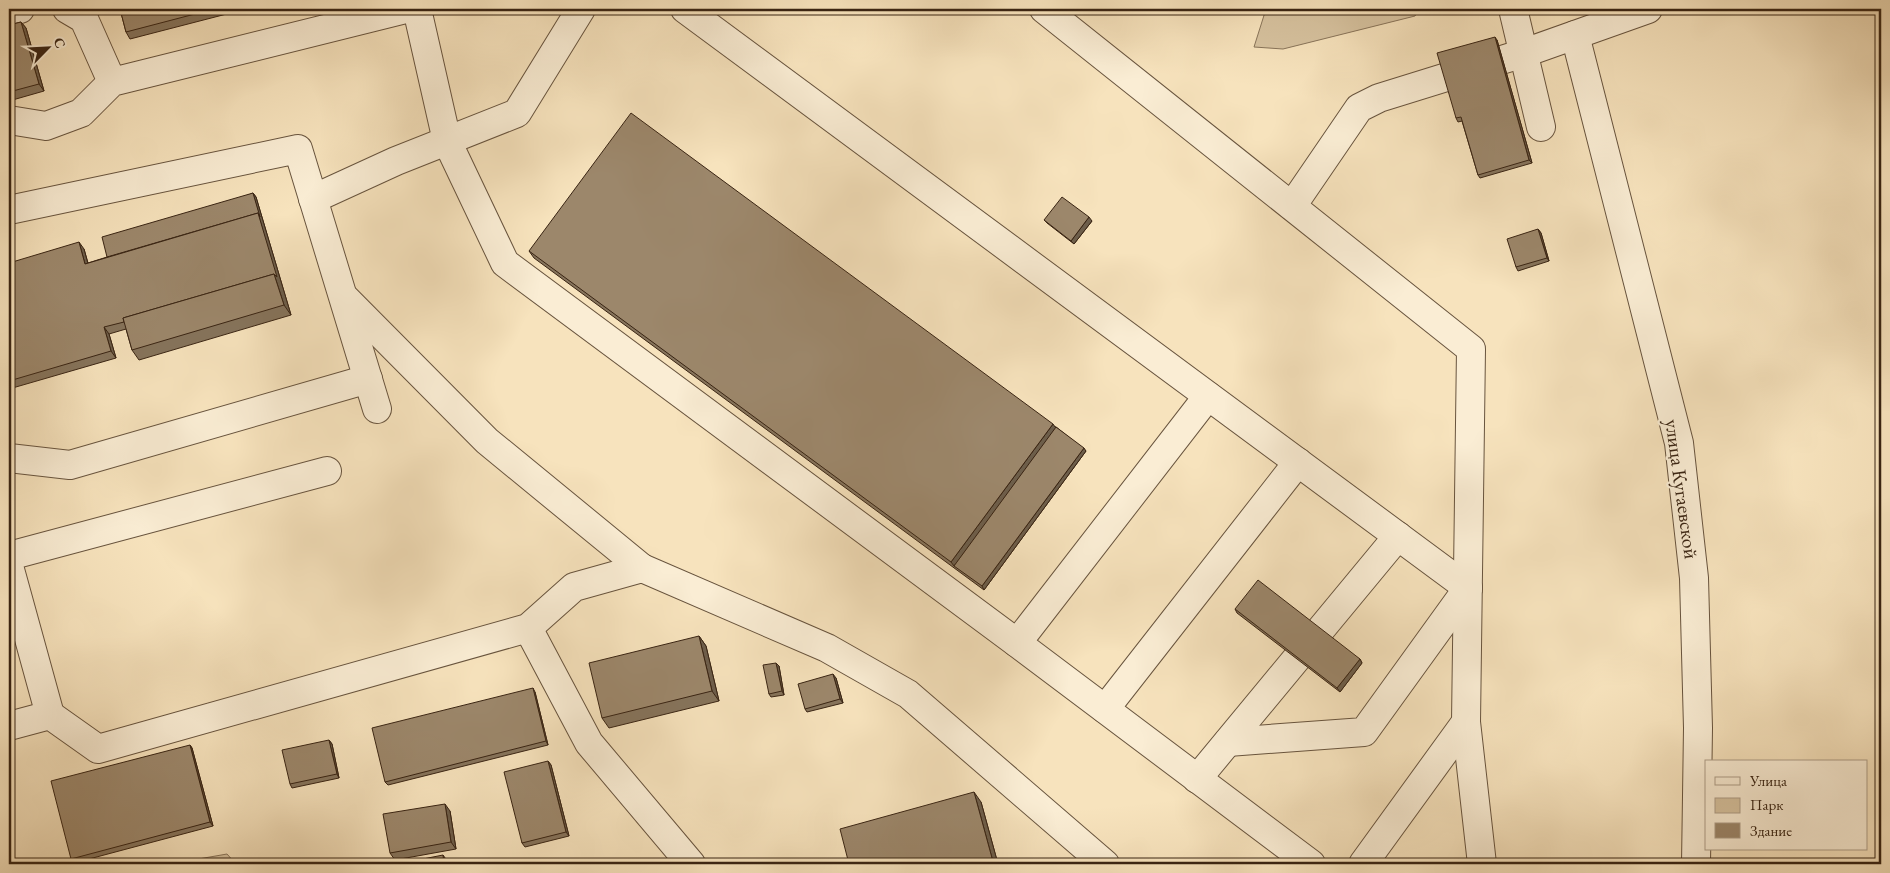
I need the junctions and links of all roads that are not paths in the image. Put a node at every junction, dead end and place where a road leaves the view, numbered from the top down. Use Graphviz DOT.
graph roads {
  1 [pos="20,9"];
  2 [pos="67,9"];
  3 [pos="406,9"];
  4 [pos="417,9"];
  5 [pos="581,9"];
  6 [pos="684,9"];
  7 [pos="1044,9"];
  8 [pos="1513,9"];
  9 [pos="1648,9"];
  10 [pos="9,12"];
  11 [pos="1575,35"];
  12 [pos="1524,53"];
  13 [pos="112,82"];
  14 [pos="9,120"];
  15 [pos="1541,127"];
  16 [pos="447,141"];
  17 [pos="313,199"];
  18 [pos="1292,206"];
  19 [pos="9,210"];
  20 [pos="343,297"];
  21 [pos="368,379"];
  22 [pos="1208,396"];
  23 [pos="377,409"];
  24 [pos="9,458"];
  25 [pos="1298,462"];
  26 [pos="327,471"];
  27 [pos="1398,536"];
  28 [pos="9,556"];
  29 [pos="9,566"];
  30 [pos="642,568"];
  31 [pos="1468,588"];
  32 [pos="528,628"];
  33 [pos="1017,643"];
  34 [pos="1105,709"];
  35 [pos="50,716"];
  36 [pos="1466,722"];
  37 [pos="9,726"];
  38 [pos="1228,742"];
  39 [pos="1198,779"];
  40 [pos="691,864"];
  41 [pos="1105,864"];
  42 [pos="1311,864"];
  43 [pos="1363,864"];
  44 [pos="1482,864"];
  45 [pos="1696,864"];
  1 -- 10 [label="street"];
  2 -- 13 [label="street"];
  3 -- 13 [label="street"];
  4 -- 16 [label="street"];
  5 -- 16 [label="street"];
  6 -- 22 [label="street"];
  7 -- 18 [label="street"];
  8 -- 12 [label="street"];
  9 -- 11 [label="street"];
  11 -- 12 [label="street"];
  11 -- 45 [label="street, улица Кугаевской"];
  12 -- 15 [label="street"];
  12 -- 18 [label="street"];
  13 -- 14 [label="street"];
  16 -- 17 [label="street"];
  16 -- 33 [label="street"];
  17 -- 19 [label="street"];
  17 -- 20 [label="street"];
  18 -- 31 [label="street"];
  20 -- 21 [label="street"];
  20 -- 30 [label="street"];
  21 -- 23 [label="street"];
  21 -- 24 [label="street"];
  22 -- 25 [label="street"];
  22 -- 33 [label="street"];
  25 -- 27 [label="street"];
  25 -- 34 [label="street"];
  26 -- 28 [label="street"];
  27 -- 31 [label="street"];
  27 -- 38 [label="street"];
  29 -- 35 [label="street"];
  30 -- 32 [label="street"];
  30 -- 41 [label="street"];
  31 -- 36 [label="street"];
  31 -- 38 [label="street"];
  32 -- 35 [label="street"];
  32 -- 40 [label="street"];
  33 -- 34 [label="street"];
  34 -- 39 [label="street"];
  35 -- 37 [label="street"];
  36 -- 43 [label="street"];
  36 -- 44 [label="street"];
  38 -- 39 [label="street"];
  39 -- 42 [label="street"];
}
